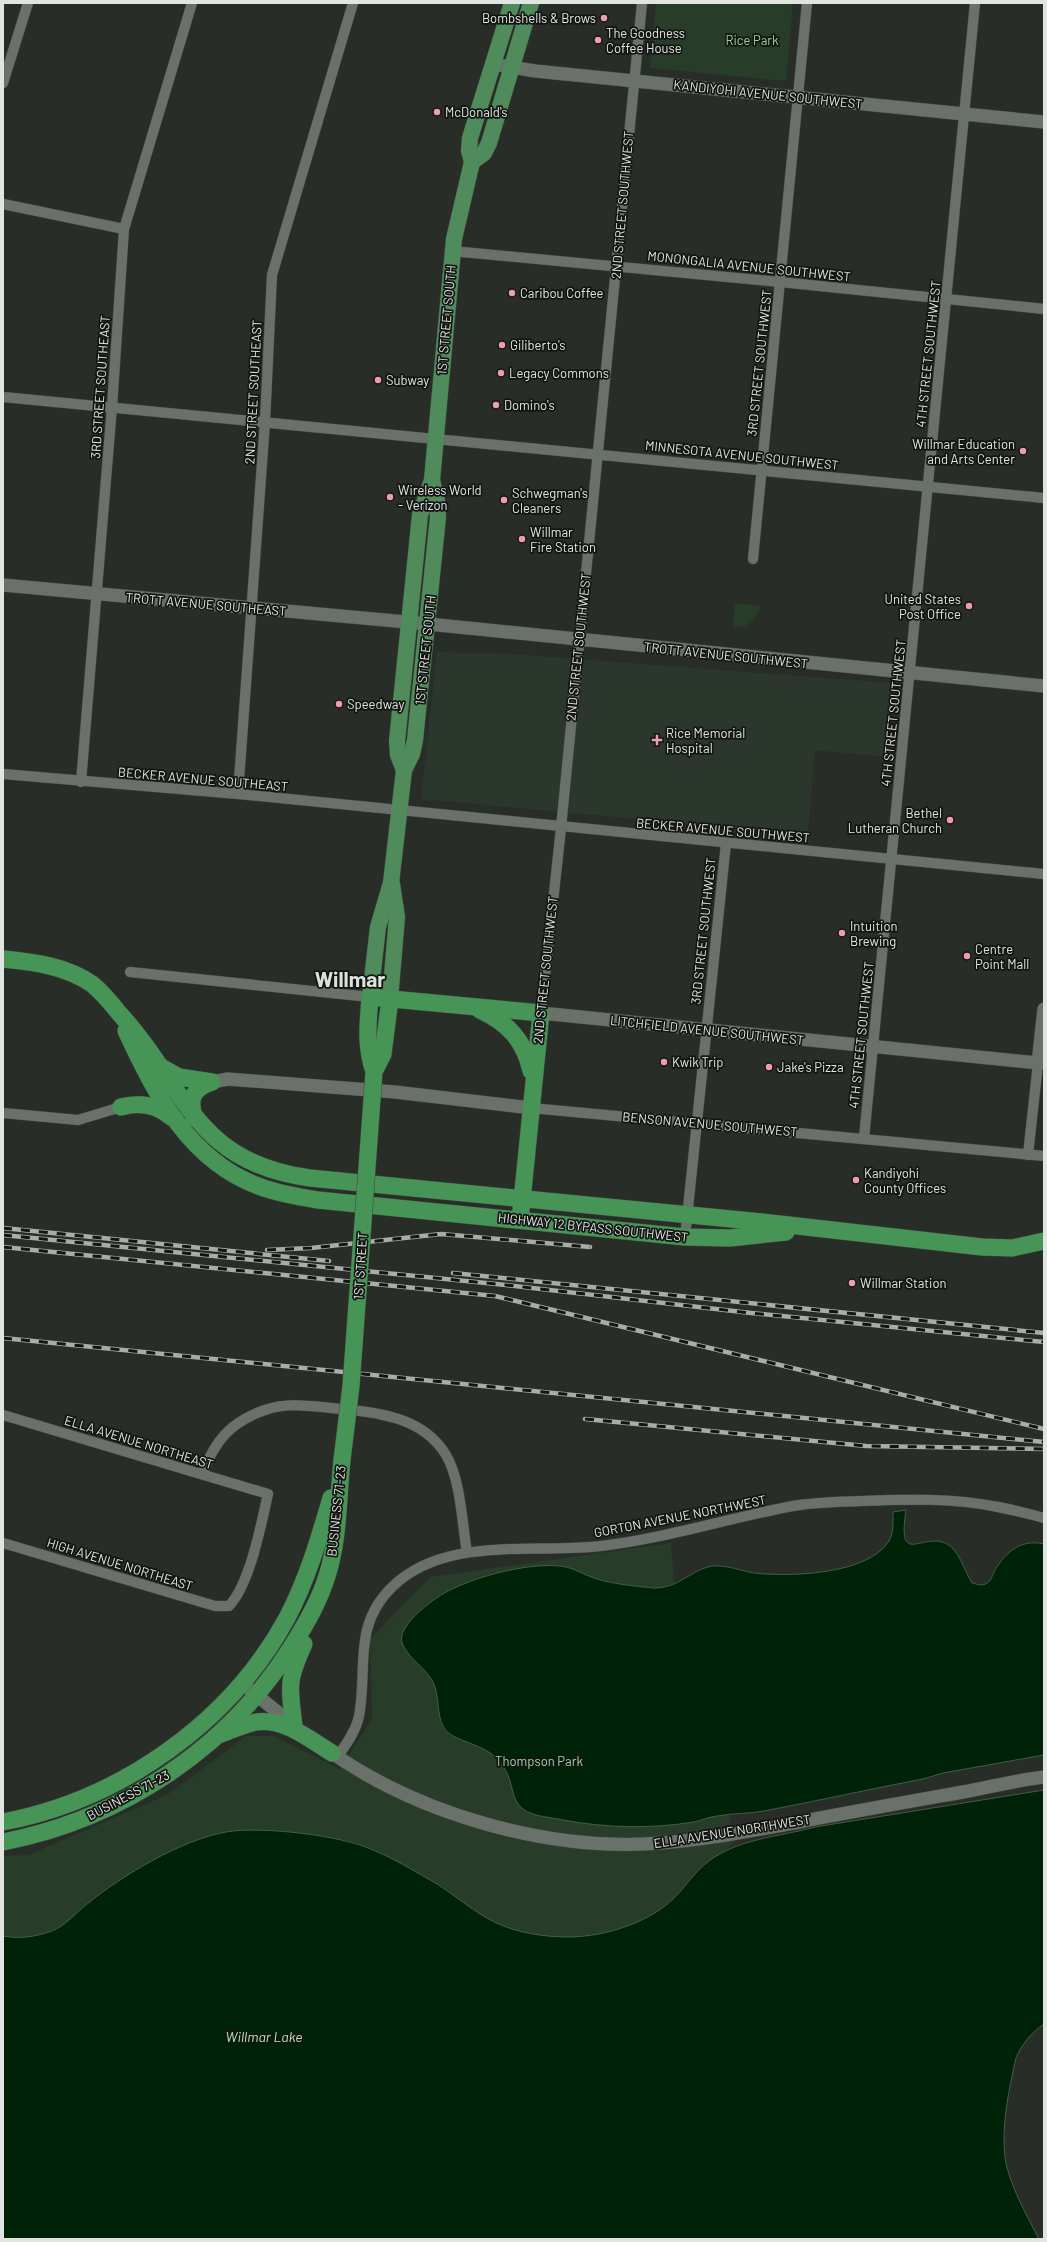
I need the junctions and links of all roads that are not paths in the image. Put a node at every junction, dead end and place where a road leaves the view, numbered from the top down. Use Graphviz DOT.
graph roads {
  1 [pos="28,3"];
  2 [pos="192,3"];
  3 [pos="353,3"];
  4 [pos="512,3"];
  5 [pos="530,3"];
  6 [pos="642,3"];
  7 [pos="807,3"];
  8 [pos="976,3"];
  9 [pos="493,64"];
  10 [pos="512,67"];
  11 [pos="634,80"];
  12 [pos="3,82"];
  13 [pos="799,98"];
  14 [pos="964,114"];
  15 [pos="1044,122"];
  16 [pos="472,162"];
  17 [pos="3,204"];
  18 [pos="124,229"];
  19 [pos="452,251"];
  20 [pos="616,266"];
  21 [pos="780,282"];
  22 [pos="946,299"];
  23 [pos="1044,309"];
  24 [pos="3,397"];
  25 [pos="112,407"];
  26 [pos="265,422"];
  27 [pos="436,439"];
  28 [pos="598,454"];
  29 [pos="761,470"];
  30 [pos="432,480"];
  31 [pos="928,487"];
  32 [pos="1044,498"];
  33 [pos="753,559"];
  34 [pos="3,585"];
  35 [pos="95,594"];
  36 [pos="251,609"];
  37 [pos="409,622"];
  38 [pos="428,624"];
  39 [pos="579,641"];
  40 [pos="910,673"];
  41 [pos="1044,686"];
  42 [pos="404,770"];
  43 [pos="3,774"];
  44 [pos="81,782"];
  45 [pos="238,794"];
  46 [pos="400,811"];
  47 [pos="561,828"];
  48 [pos="726,843"];
  49 [pos="891,859"];
  50 [pos="1044,874"];
  51 [pos="392,883"];
  52 [pos="3,959"];
  53 [pos="130,972"];
  54 [pos="370,997"];
  55 [pos="390,999"];
  56 [pos="465,1005"];
  57 [pos="113,1006"];
  58 [pos="1044,1009"];
  59 [pos="540,1013"];
  60 [pos="706,1030"];
  61 [pos="873,1048"];
  62 [pos="1041,1064"];
  63 [pos="159,1066"];
  64 [pos="374,1072"];
  65 [pos="212,1082"];
  66 [pos="532,1100"];
  67 [pos="121,1107"];
  68 [pos="3,1113"];
  69 [pos="194,1118"];
  70 [pos="173,1119"];
  71 [pos="697,1123"];
  72 [pos="864,1138"];
  73 [pos="1028,1154"];
  74 [pos="1044,1156"];
  75 [pos="522,1199"];
  76 [pos="687,1216"];
  77 [pos="520,1220"];
  78 [pos="815,1230"];
  79 [pos="685,1237"];
  80 [pos="1044,1241"];
  81 [pos="3,1415"];
  82 [pos="342,1460"];
  83 [pos="202,1474"];
  84 [pos="1044,1518"];
  85 [pos="3,1543"];
  86 [pos="467,1552"];
  87 [pos="327,1576"];
  88 [pos="229,1606"];
  89 [pos="242,1683"];
  90 [pos="257,1696"];
  91 [pos="294,1726"];
  92 [pos="215,1736"];
  93 [pos="334,1755"];
  94 [pos="1044,1777"];
  95 [pos="3,1822"];
  96 [pos="3,1842"];
  1 -- 12 [label="street"];
  2 -- 18 [label="street, 3RD STREET SOUTHEAST"];
  3 -- 26 [label="street, 2ND STREET SOUTHEAST"];
  4 -- 9 [label="main road, 1ST STREET SOUTH"];
  5 -- 10 [label="main road"];
  6 -- 11 [label="street, 2ND STREET SOUTHWEST"];
  7 -- 13 [label="street, 3RD STREET SOUTHWEST"];
  8 -- 14 [label="street, 4TH STREET SOUTHWEST"];
  9 -- 10 [label="street, KANDIYOHI AVENUE SOUTHWEST"];
  9 -- 16 [label="main road, 1ST STREET SOUTH"];
  10 -- 11 [label="street, KANDIYOHI AVENUE SOUTHWEST"];
  10 -- 16 [label="main road"];
  11 -- 13 [label="street, KANDIYOHI AVENUE SOUTHWEST"];
  11 -- 20 [label="street, 2ND STREET SOUTHWEST"];
  13 -- 14 [label="street, KANDIYOHI AVENUE SOUTHWEST"];
  13 -- 21 [label="street, 3RD STREET SOUTHWEST"];
  14 -- 15 [label="street, KANDIYOHI AVENUE SOUTHWEST"];
  14 -- 22 [label="street, 4TH STREET SOUTHWEST"];
  16 -- 19 [label="main road, 1ST STREET SOUTH"];
  17 -- 18 [label="street"];
  18 -- 25 [label="street, 3RD STREET SOUTHEAST"];
  19 -- 20 [label="street, MONONGALIA AVENUE SOUTHWEST"];
  19 -- 27 [label="main road, 1ST STREET SOUTH"];
  20 -- 21 [label="street, MONONGALIA AVENUE SOUTHWEST"];
  20 -- 28 [label="street, 2ND STREET SOUTHWEST"];
  21 -- 22 [label="street, MONONGALIA AVENUE SOUTHWEST"];
  21 -- 29 [label="street, 3RD STREET SOUTHWEST"];
  22 -- 23 [label="street, MONONGALIA AVENUE SOUTHWEST"];
  22 -- 31 [label="street, 4TH STREET SOUTHWEST"];
  24 -- 25 [label="street, MINNESOTA AVENUE SOUTHWEST"];
  25 -- 26 [label="street, MINNESOTA AVENUE SOUTHWEST"];
  25 -- 35 [label="street, 3RD STREET SOUTHEAST"];
  26 -- 27 [label="street, MINNESOTA AVENUE SOUTHWEST"];
  26 -- 36 [label="street, 2ND STREET SOUTHEAST"];
  27 -- 28 [label="street, MINNESOTA AVENUE SOUTHWEST"];
  27 -- 30 [label="main road, 1ST STREET SOUTH"];
  28 -- 29 [label="street, MINNESOTA AVENUE SOUTHWEST"];
  28 -- 39 [label="street, 2ND STREET SOUTHWEST"];
  29 -- 31 [label="street, MINNESOTA AVENUE SOUTHWEST"];
  29 -- 33 [label="street, 3RD STREET SOUTHWEST"];
  30 -- 37 [label="main road, 1ST STREET SOUTH"];
  30 -- 38 [label="main road, 1ST STREET SOUTH"];
  31 -- 32 [label="street, MINNESOTA AVENUE SOUTHWEST"];
  31 -- 40 [label="street, 4TH STREET SOUTHWEST"];
  34 -- 35 [label="street, TROTT AVENUE SOUTHEAST"];
  35 -- 36 [label="street, TROTT AVENUE SOUTHEAST"];
  35 -- 44 [label="street, 3RD STREET SOUTHEAST"];
  36 -- 37 [label="street, TROTT AVENUE SOUTHEAST"];
  36 -- 45 [label="street, 2ND STREET SOUTHEAST"];
  37 -- 38 [label="street, TROTT AVENUE SOUTHWEST"];
  37 -- 42 [label="main road, 1ST STREET SOUTH"];
  38 -- 39 [label="street, TROTT AVENUE SOUTHWEST"];
  38 -- 42 [label="main road, 1ST STREET SOUTH"];
  39 -- 40 [label="street, TROTT AVENUE SOUTHWEST"];
  39 -- 47 [label="street, 2ND STREET SOUTHWEST"];
  40 -- 41 [label="street, TROTT AVENUE SOUTHWEST"];
  40 -- 49 [label="street, 4TH STREET SOUTHWEST"];
  42 -- 46 [label="main road, 1ST STREET SOUTH"];
  43 -- 44 [label="street, BECKER AVENUE SOUTHEAST"];
  44 -- 45 [label="street, BECKER AVENUE SOUTHEAST"];
  45 -- 46 [label="street, BECKER AVENUE SOUTHEAST"];
  46 -- 47 [label="street, BECKER AVENUE SOUTHWEST"];
  46 -- 51 [label="main road, 1ST STREET SOUTH"];
  47 -- 48 [label="street, BECKER AVENUE SOUTHWEST"];
  47 -- 59 [label="street, 2ND STREET SOUTHWEST"];
  48 -- 49 [label="street, BECKER AVENUE SOUTHWEST"];
  48 -- 60 [label="street, 3RD STREET SOUTHWEST"];
  49 -- 50 [label="street, BECKER AVENUE SOUTHWEST"];
  49 -- 61 [label="street, 4TH STREET SOUTHWEST"];
  51 -- 54 [label="main road, 1ST STREET SOUTH"];
  51 -- 55 [label="main road, 1ST STREET SOUTH"];
  52 -- 57 [label="highway, HIGHWAY 12 BYPASS SOUTHWEST"];
  53 -- 54 [label="street"];
  54 -- 55 [label="highway, LITCHFIELD AVENUE SOUTHWEST"];
  54 -- 64 [label="highway, 1ST STREET"];
  55 -- 56 [label="highway, LITCHFIELD AVENUE SOUTHWEST"];
  55 -- 64 [label="highway, 1ST STREET"];
  56 -- 59 [label="highway, LITCHFIELD AVENUE SOUTHWEST"];
  56 -- 66 [label="highway"];
  57 -- 63 [label="highway, HIGHWAY 12 BYPASS SOUTHWEST"];
  57 -- 70 [label="highway"];
  58 -- 62 [label="street"];
  59 -- 60 [label="street, LITCHFIELD AVENUE SOUTHWEST"];
  59 -- 66 [label="highway, 2ND STREET SOUTHWEST"];
  60 -- 61 [label="street, LITCHFIELD AVENUE SOUTHWEST"];
  60 -- 71 [label="street, 3RD STREET SOUTHWEST"];
  61 -- 62 [label="street, LITCHFIELD AVENUE SOUTHWEST"];
  61 -- 72 [label="street, 4TH STREET SOUTHWEST"];
  62 -- 73 [label="street"];
  63 -- 65 [label="highway"];
  63 -- 69 [label="highway, HIGHWAY 12 BYPASS SOUTHWEST"];
  64 -- 82 [label="highway, 1ST STREET, bridge"];
  65 -- 66 [label="street, BENSON AVENUE SOUTHWEST"];
  65 -- 69 [label="highway"];
  66 -- 71 [label="street, BENSON AVENUE SOUTHWEST"];
  66 -- 75 [label="highway, 2ND STREET SOUTHWEST"];
  67 -- 68 [label="street"];
  67 -- 70 [label="highway"];
  69 -- 75 [label="highway, HIGHWAY 12 BYPASS SOUTHWEST"];
  70 -- 77 [label="highway, HIGHWAY 12 BYPASS SOUTHWEST"];
  71 -- 72 [label="street, BENSON AVENUE SOUTHWEST"];
  71 -- 76 [label="street, 3RD STREET SOUTHWEST"];
  72 -- 73 [label="street, BENSON AVENUE SOUTHWEST"];
  73 -- 74 [label="street, BENSON AVENUE SOUTHWEST"];
  75 -- 76 [label="highway, HIGHWAY 12 BYPASS SOUTHWEST"];
  75 -- 77 [label="highway, 2ND STREET SOUTHWEST"];
  76 -- 78 [label="highway, HIGHWAY 12 BYPASS SOUTHWEST"];
  76 -- 79 [label="street, 3RD STREET SOUTHWEST"];
  77 -- 79 [label="highway, HIGHWAY 12 BYPASS SOUTHWEST"];
  78 -- 79 [label="highway, HIGHWAY 12 BYPASS SOUTHWEST"];
  78 -- 80 [label="highway, HIGHWAY 12 BYPASS SOUTHWEST"];
  81 -- 83 [label="street, ELLA AVENUE NORTHEAST"];
  82 -- 87 [label="highway, BUSINESS 71-23"];
  82 -- 89 [label="highway, BUSINESS 71-23"];
  83 -- 86 [label="street"];
  83 -- 88 [label="street, ELLA AVENUE NORTHEAST"];
  84 -- 86 [label="street, GORTON AVENUE NORTHWEST"];
  85 -- 88 [label="street, HIGH AVENUE NORTHEAST"];
  86 -- 93 [label="street, GORTON AVENUE NORTHWEST"];
  87 -- 90 [label="highway, BUSINESS 71-23"];
  87 -- 91 [label="highway"];
  89 -- 90 [label="street, ELLA AVENUE NORTHWEST"];
  89 -- 95 [label="highway, BUSINESS 71-23"];
  90 -- 91 [label="street, ELLA AVENUE NORTHWEST"];
  90 -- 92 [label="highway, BUSINESS 71-23"];
  91 -- 93 [label="street, ELLA AVENUE NORTHWEST"];
  92 -- 93 [label="highway"];
  92 -- 96 [label="highway, BUSINESS 71-23"];
  93 -- 94 [label="street, ELLA AVENUE NORTHWEST"];
}
